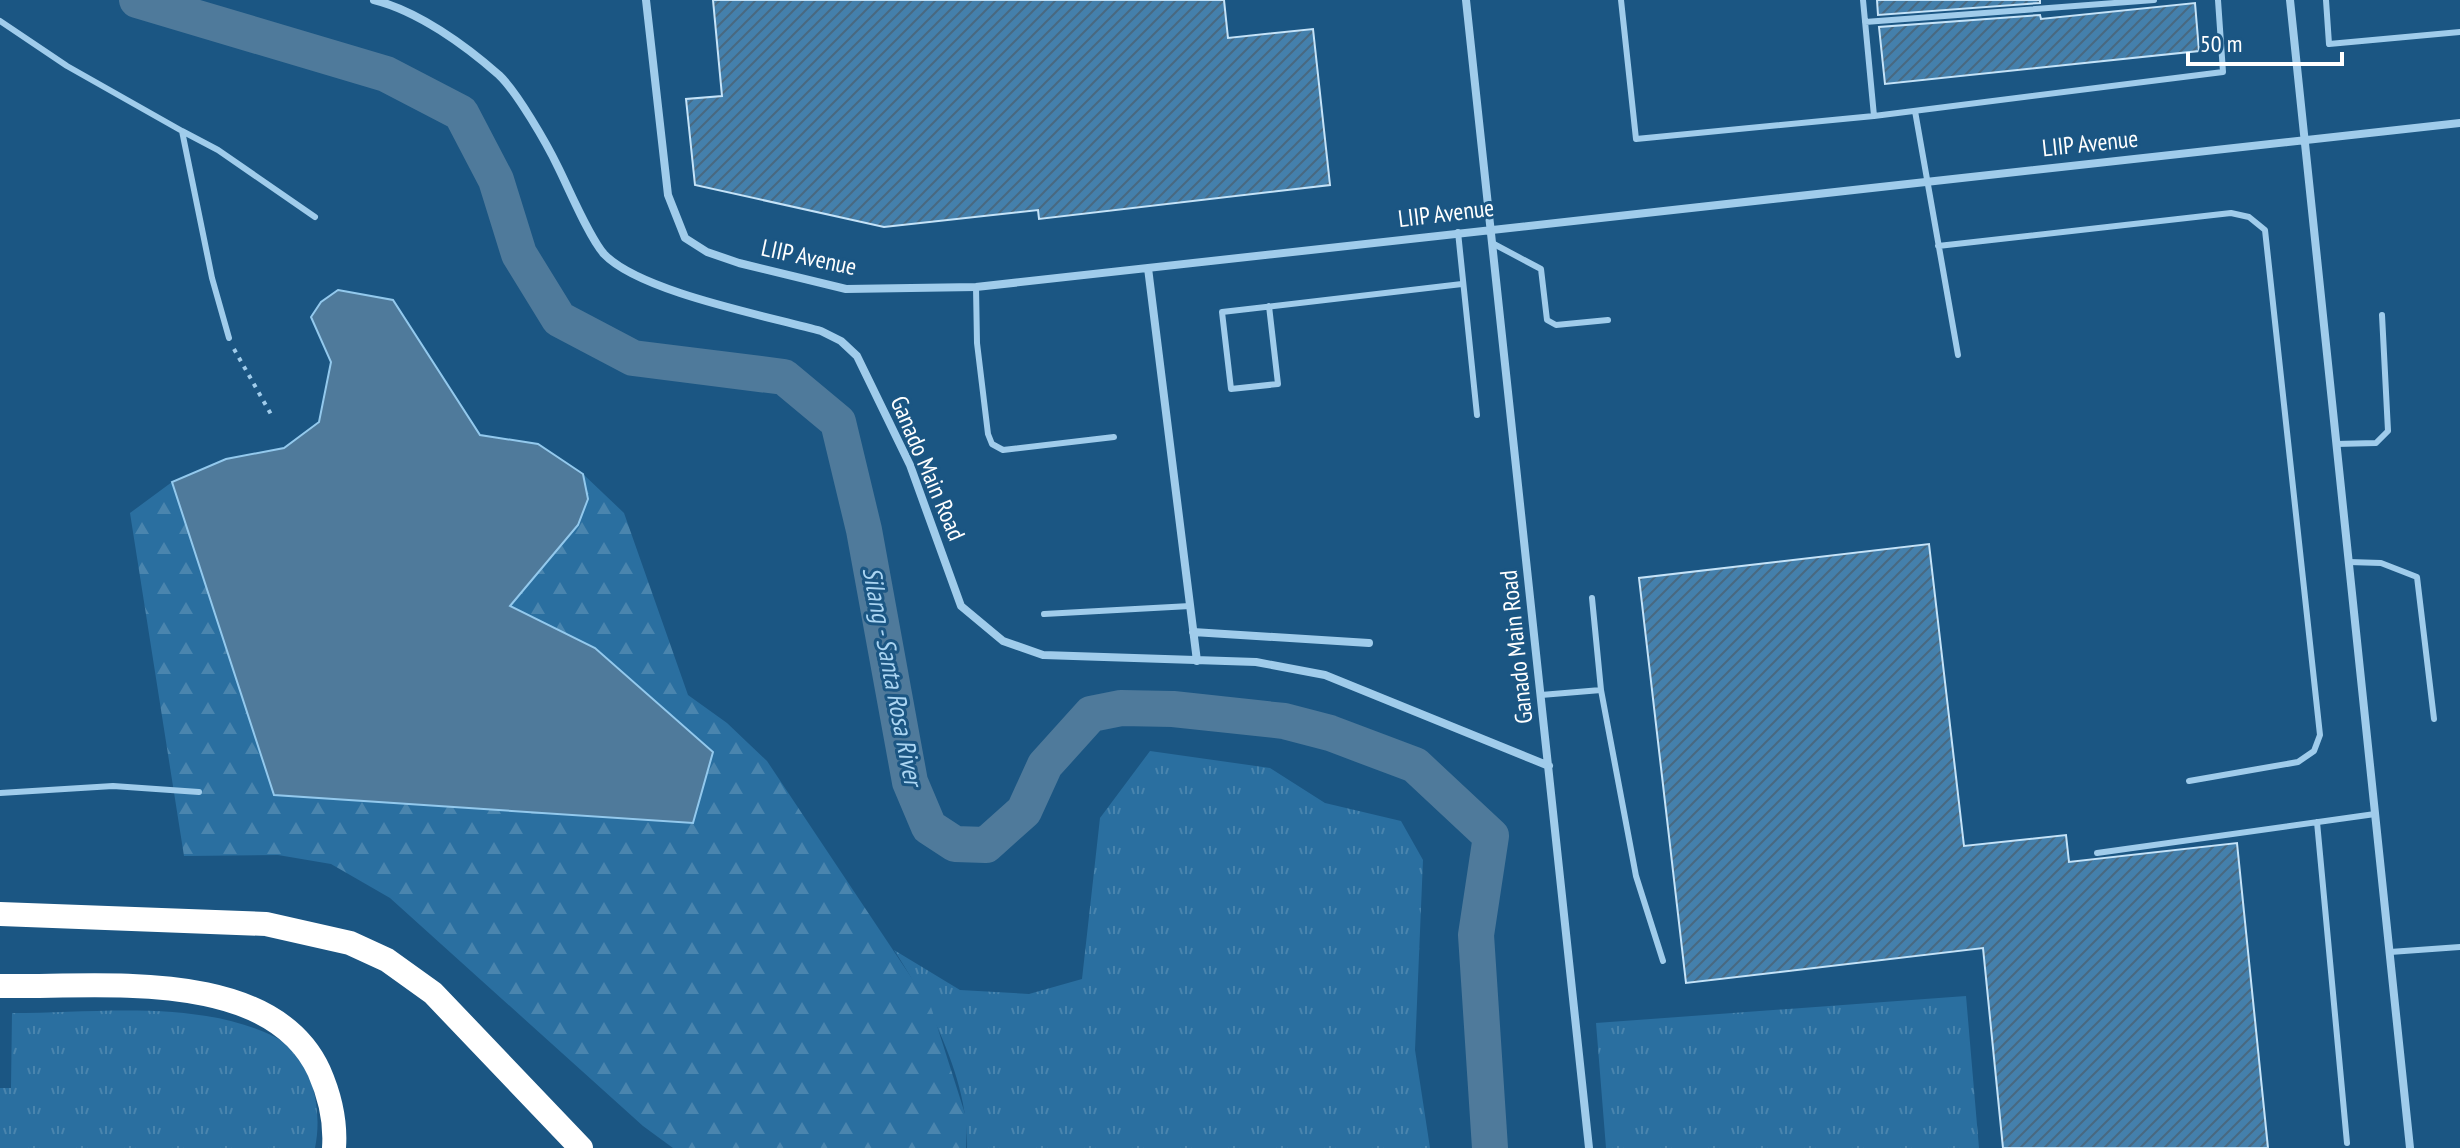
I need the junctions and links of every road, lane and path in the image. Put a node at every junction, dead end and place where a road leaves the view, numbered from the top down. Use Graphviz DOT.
graph roads {
  1 [pos="374,0"];
  2 [pos="646,0"];
  3 [pos="1466,0"];
  4 [pos="1621,0"];
  5 [pos="1863,0"];
  6 [pos="2154,0"];
  7 [pos="2218,0"];
  8 [pos="2290,0"];
  9 [pos="2326,0"];
  10 [pos="0,21"];
  11 [pos="1865,22"];
  12 [pos="2460,32"];
  13 [pos="1915,111"];
  14 [pos="1874,116"];
  15 [pos="2460,123"];
  16 [pos="182,131"];
  17 [pos="2305,140"];
  18 [pos="1927,181"];
  19 [pos="315,217"];
  20 [pos="1490,229"];
  21 [pos="1458,232"];
  22 [pos="1492,243"];
  23 [pos="1938,246"];
  24 [pos="1148,268"];
  25 [pos="1462,284"];
  26 [pos="976,287"];
  27 [pos="1269,306"];
  28 [pos="2382,315"];
  29 [pos="1608,320"];
  30 [pos="229,338"];
  31 [pos="1958,355"];
  32 [pos="1477,415"];
  33 [pos="272,416"];
  34 [pos="1114,437"];
  35 [pos="2336,444"];
  36 [pos="2349,562"];
  37 [pos="1592,598"];
  38 [pos="1190,606"];
  39 [pos="1044,614"];
  40 [pos="1193,632"];
  41 [pos="1369,643"];
  42 [pos="1197,661"];
  43 [pos="1601,690"];
  44 [pos="1541,695"];
  45 [pos="2434,719"];
  46 [pos="1549,766"];
  47 [pos="2189,781"];
  48 [pos="199,792"];
  49 [pos="0,793"];
  50 [pos="2375,814"];
  51 [pos="2317,822"];
  52 [pos="2097,853"];
  53 [pos="0,914"];
  54 [pos="2460,947"];
  55 [pos="2390,952"];
  56 [pos="1663,961"];
  57 [pos="0,986"];
  58 [pos="2347,1143"];
  59 [pos="334,1148"];
  60 [pos="581,1148"];
  61 [pos="1589,1148"];
  62 [pos="2410,1148"];
  1 -- 42 [label="street, Ganado Main Road"];
  2 -- 26 [label="street, LIIP Avenue"];
  3 -- 20 [label="street, Ganado Main Road"];
  4 -- 14 [label="lane"];
  5 -- 11 [label="lane"];
  6 -- 11 [label="lane"];
  7 -- 13 [label="lane"];
  8 -- 17 [label="street"];
  9 -- 12 [label="lane"];
  10 -- 16 [label="lane"];
  11 -- 14 [label="lane"];
  13 -- 14 [label="lane"];
  13 -- 18 [label="lane"];
  15 -- 17 [label="street, LIIP Avenue"];
  16 -- 19 [label="lane"];
  16 -- 30 [label="lane"];
  17 -- 18 [label="street, LIIP Avenue"];
  17 -- 35 [label="street"];
  18 -- 20 [label="street, LIIP Avenue"];
  18 -- 23 [label="lane"];
  20 -- 21 [label="street, LIIP Avenue"];
  20 -- 22 [label="street, Ganado Main Road"];
  21 -- 24 [label="street, LIIP Avenue"];
  21 -- 25 [label="lane"];
  22 -- 29 [label="lane"];
  22 -- 44 [label="street, Ganado Main Road"];
  23 -- 31 [label="lane"];
  23 -- 47 [label="lane"];
  24 -- 26 [label="street, LIIP Avenue"];
  24 -- 38 [label="street"];
  25 -- 27 [label="lane"];
  25 -- 32 [label="lane"];
  26 -- 34 [label="lane"];
  27 -- 27 [label="lane"];
  28 -- 35 [label="lane"];
  30 -- 33 [label="path"];
  35 -- 36 [label="street"];
  36 -- 45 [label="lane"];
  36 -- 50 [label="street"];
  37 -- 43 [label="lane"];
  38 -- 39 [label="lane"];
  38 -- 40 [label="street"];
  40 -- 41 [label="street"];
  40 -- 42 [label="street"];
  42 -- 46 [label="street, Ganado Main Road"];
  43 -- 44 [label="lane"];
  43 -- 56 [label="lane"];
  44 -- 46 [label="street, Ganado Main Road"];
  46 -- 61 [label="street, Ganado Main Road"];
  48 -- 49 [label="lane"];
  50 -- 51 [label="lane"];
  50 -- 55 [label="street"];
  51 -- 52 [label="lane"];
  51 -- 58 [label="lane"];
  53 -- 60 [label="highway"];
  54 -- 55 [label="lane"];
  55 -- 62 [label="street"];
  57 -- 59 [label="highway"];
}
